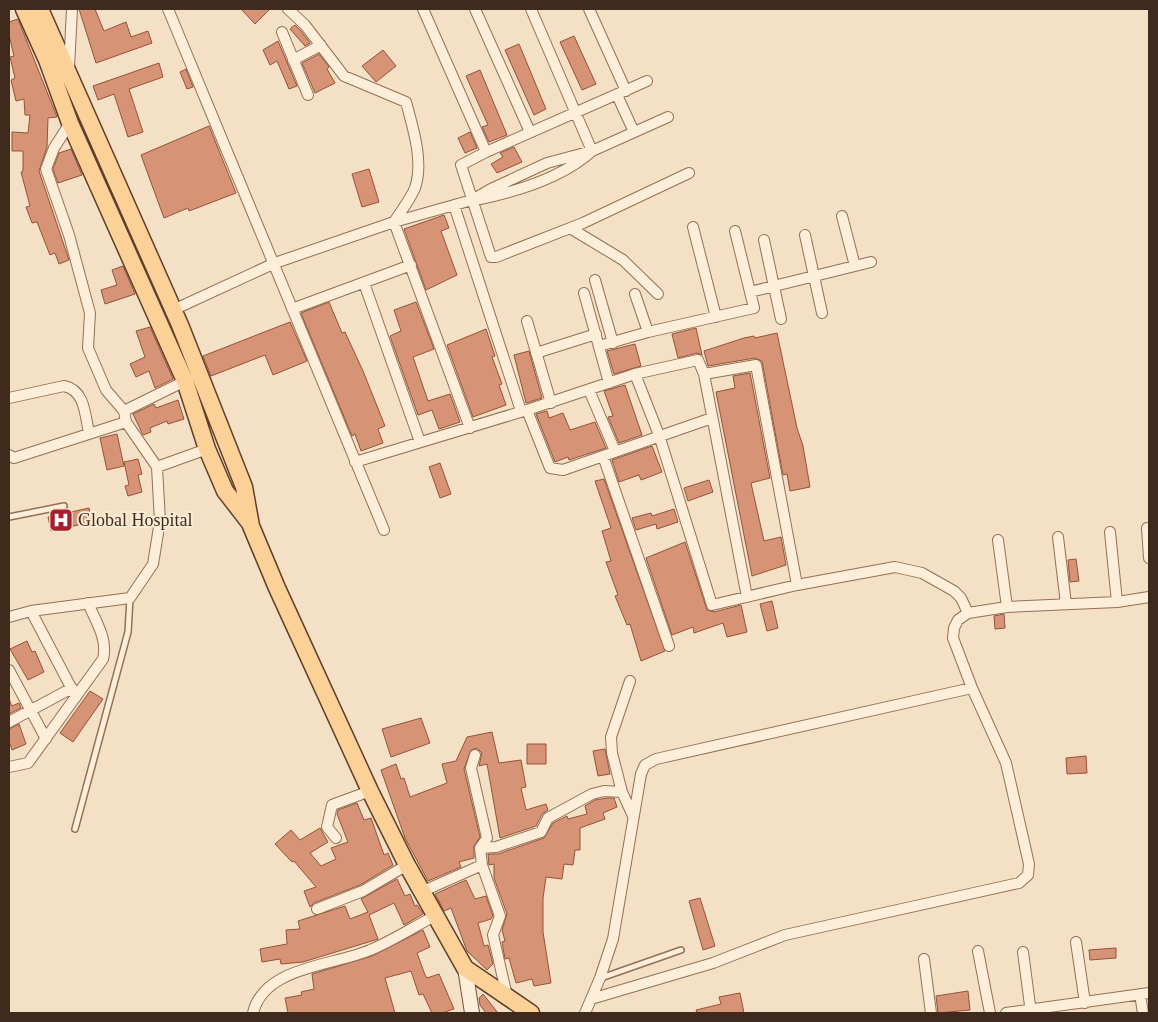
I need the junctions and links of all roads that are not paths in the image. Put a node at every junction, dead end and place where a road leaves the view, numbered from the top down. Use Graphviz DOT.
graph roads {
  1 [pos="24,9"];
  2 [pos="40,9"];
  3 [pos="72,9"];
  4 [pos="168,9"];
  5 [pos="288,9"];
  6 [pos="475,9"];
  7 [pos="531,9"];
  8 [pos="589,9"];
  9 [pos="425,10"];
  10 [pos="282,32"];
  11 [pos="321,45"];
  12 [pos="293,60"];
  13 [pos="68,71"];
  14 [pos="647,81"];
  15 [pos="621,93"];
  16 [pos="308,95"];
  17 [pos="577,112"];
  18 [pos="668,117"];
  19 [pos="70,123"];
  20 [pos="530,132"];
  21 [pos="634,132"];
  22 [pos="592,151"];
  23 [pos="486,152"];
  24 [pos="689,173"];
  25 [pos="472,200"];
  26 [pos="454,205"];
  27 [pos="842,216"];
  28 [pos="394,222"];
  29 [pos="693,227"];
  30 [pos="570,228"];
  31 [pos="735,231"];
  32 [pos="805,234"];
  33 [pos="764,240"];
  34 [pos="871,262"];
  35 [pos="275,263"];
  36 [pos="411,265"];
  37 [pos="856,266"];
  38 [pos="814,276"];
  39 [pos="595,280"];
  40 [pos="364,283"];
  41 [pos="774,286"];
  42 [pos="750,292"];
  43 [pos="584,293"];
  44 [pos="635,294"];
  45 [pos="658,294"];
  46 [pos="292,309"];
  47 [pos="173,310"];
  48 [pos="822,313"];
  49 [pos="716,317"];
  50 [pos="781,319"];
  51 [pos="527,321"];
  52 [pos="648,332"];
  53 [pos="596,334"];
  54 [pos="613,343"];
  55 [pos="599,346"];
  56 [pos="536,353"];
  57 [pos="635,374"];
  58 [pos="704,374"];
  59 [pos="185,381"];
  60 [pos="609,383"];
  61 [pos="589,390"];
  62 [pos="9,398"];
  63 [pos="551,403"];
  64 [pos="124,411"];
  65 [pos="524,411"];
  66 [pos="712,418"];
  67 [pos="126,422"];
  68 [pos="470,428"];
  69 [pos="89,433"];
  70 [pos="659,435"];
  71 [pos="420,442"];
  72 [pos="207,449"];
  73 [pos="615,451"];
  74 [pos="9,455"];
  75 [pos="603,456"];
  76 [pos="355,462"];
  77 [pos="157,468"];
  78 [pos="64,506"];
  79 [pos="9,517"];
  80 [pos="251,526"];
  81 [pos="1147,528"];
  82 [pos="384,530"];
  83 [pos="1110,532"];
  84 [pos="1058,537"];
  85 [pos="998,540"];
  86 [pos="1149,558"];
  87 [pos="797,585"];
  88 [pos="747,597"];
  89 [pos="1149,597"];
  90 [pos="130,598"];
  91 [pos="1117,602"];
  92 [pos="88,603"];
  93 [pos="1066,604"];
  94 [pos="1007,607"];
  95 [pos="31,611"];
  96 [pos="968,613"];
  97 [pos="9,617"];
  98 [pos="670,646"];
  99 [pos="9,670"];
  100 [pos="630,681"];
  101 [pos="972,688"];
  102 [pos="74,692"];
  103 [pos="30,710"];
  104 [pos="9,722"];
  105 [pos="46,739"];
  106 [pos="475,756"];
  107 [pos="9,766"];
  108 [pos="370,791"];
  109 [pos="622,792"];
  110 [pos="633,817"];
  111 [pos="75,829"];
  112 [pos="336,838"];
  113 [pos="480,848"];
  114 [pos="482,865"];
  115 [pos="407,866"];
  116 [pos="421,892"];
  117 [pos="317,909"];
  118 [pos="435,916"];
  119 [pos="1076,942"];
  120 [pos="681,950"];
  121 [pos="978,952"];
  122 [pos="1023,952"];
  123 [pos="924,959"];
  124 [pos="465,968"];
  125 [pos="600,978"];
  126 [pos="1145,993"];
  127 [pos="507,997"];
  128 [pos="590,998"];
  129 [pos="1085,1003"];
  130 [pos="1030,1011"];
  131 [pos="253,1013"];
  132 [pos="472,1013"];
  133 [pos="531,1013"];
  134 [pos="585,1013"];
  135 [pos="931,1013"];
  136 [pos="990,1013"];
  137 [pos="1006,1013"];
  138 [pos="1143,1013"];
  1 -- 19 [label="main road"];
  2 -- 13 [label="main road"];
  3 -- 13 [label="street"];
  4 -- 35 [label="street"];
  5 -- 11 [label="street"];
  6 -- 20 [label="street"];
  7 -- 17 [label="street"];
  8 -- 15 [label="street"];
  9 -- 23 [label="street"];
  10 -- 12 [label="street"];
  11 -- 12 [label="street"];
  11 -- 28 [label="street"];
  12 -- 16 [label="street"];
  13 -- 47 [label="main road"];
  14 -- 15 [label="street"];
  15 -- 17 [label="street"];
  15 -- 21 [label="street"];
  17 -- 20 [label="street"];
  17 -- 22 [label="street"];
  18 -- 21 [label="street"];
  19 -- 59 [label="main road"];
  19 -- 64 [label="street"];
  20 -- 23 [label="street"];
  21 -- 22 [label="street"];
  22 -- 25 [label="street"];
  23 -- 25 [label="street"];
  24 -- 30 [label="street"];
  25 -- 26 [label="street"];
  25 -- 30 [label="street"];
  26 -- 28 [label="street"];
  26 -- 65 [label="street"];
  27 -- 37 [label="street"];
  28 -- 35 [label="street"];
  28 -- 36 [label="street"];
  29 -- 49 [label="street"];
  30 -- 45 [label="street"];
  31 -- 42 [label="street"];
  32 -- 38 [label="street"];
  33 -- 41 [label="street"];
  34 -- 37 [label="street"];
  35 -- 46 [label="street"];
  35 -- 47 [label="street"];
  36 -- 40 [label="street"];
  36 -- 68 [label="street"];
  37 -- 38 [label="street"];
  38 -- 41 [label="street"];
  38 -- 48 [label="street"];
  39 -- 54 [label="street"];
  40 -- 46 [label="street"];
  40 -- 71 [label="street"];
  41 -- 42 [label="street"];
  41 -- 50 [label="street"];
  42 -- 49 [label="street"];
  43 -- 53 [label="street"];
  44 -- 52 [label="street"];
  46 -- 76 [label="street"];
  47 -- 80 [label="main road"];
  49 -- 52 [label="street"];
  51 -- 56 [label="street"];
  52 -- 54 [label="street"];
  53 -- 55 [label="street"];
  53 -- 56 [label="street"];
  54 -- 55 [label="street"];
  55 -- 60 [label="street"];
  56 -- 63 [label="street"];
  57 -- 58 [label="street"];
  57 -- 60 [label="street"];
  57 -- 70 [label="street"];
  58 -- 66 [label="street"];
  58 -- 87 [label="street"];
  59 -- 64 [label="street"];
  59 -- 72 [label="main road"];
  60 -- 61 [label="street"];
  61 -- 63 [label="street"];
  61 -- 73 [label="street"];
  62 -- 69 [label="street"];
  63 -- 65 [label="street"];
  64 -- 67 [label="street"];
  65 -- 68 [label="street"];
  65 -- 75 [label="street"];
  66 -- 70 [label="street"];
  66 -- 88 [label="street"];
  67 -- 69 [label="street"];
  67 -- 77 [label="street"];
  68 -- 71 [label="street"];
  69 -- 74 [label="street"];
  70 -- 73 [label="street"];
  70 -- 88 [label="street"];
  71 -- 76 [label="street"];
  72 -- 77 [label="street"];
  72 -- 80 [label="main road"];
  73 -- 75 [label="street"];
  75 -- 98 [label="street"];
  76 -- 82 [label="street"];
  77 -- 90 [label="street"];
  78 -- 79 [label="lane"];
  80 -- 108 [label="main road"];
  81 -- 86 [label="street"];
  83 -- 91 [label="street"];
  84 -- 93 [label="street"];
  85 -- 94 [label="street"];
  87 -- 88 [label="street"];
  87 -- 96 [label="street"];
  89 -- 91 [label="street"];
  90 -- 92 [label="street"];
  90 -- 111 [label="lane"];
  91 -- 93 [label="street"];
  92 -- 95 [label="street"];
  92 -- 102 [label="street"];
  93 -- 94 [label="street"];
  94 -- 96 [label="street"];
  95 -- 97 [label="street"];
  95 -- 102 [label="street"];
  96 -- 101 [label="street"];
  99 -- 103 [label="street"];
  100 -- 109 [label="street"];
  101 -- 110 [label="street"];
  101 -- 128 [label="street"];
  102 -- 103 [label="street"];
  102 -- 105 [label="street"];
  103 -- 104 [label="street"];
  103 -- 105 [label="street"];
  105 -- 107 [label="street"];
  106 -- 113 [label="street"];
  108 -- 112 [label="street"];
  108 -- 115 [label="main road"];
  109 -- 110 [label="street"];
  109 -- 113 [label="street"];
  110 -- 125 [label="street"];
  113 -- 114 [label="street"];
  114 -- 116 [label="street"];
  114 -- 127 [label="street"];
  115 -- 116 [label="main road"];
  115 -- 117 [label="street"];
  116 -- 118 [label="main road"];
  118 -- 124 [label="main road"];
  118 -- 131 [label="street"];
  119 -- 129 [label="street"];
  120 -- 125 [label="lane"];
  121 -- 136 [label="street"];
  122 -- 130 [label="street"];
  123 -- 135 [label="street"];
  124 -- 127 [label="main road"];
  124 -- 132 [label="street"];
  125 -- 128 [label="street"];
  126 -- 129 [label="street"];
  126 -- 138 [label="street"];
  127 -- 133 [label="main road"];
  128 -- 134 [label="street"];
  129 -- 130 [label="street"];
  130 -- 137 [label="street"];
}
